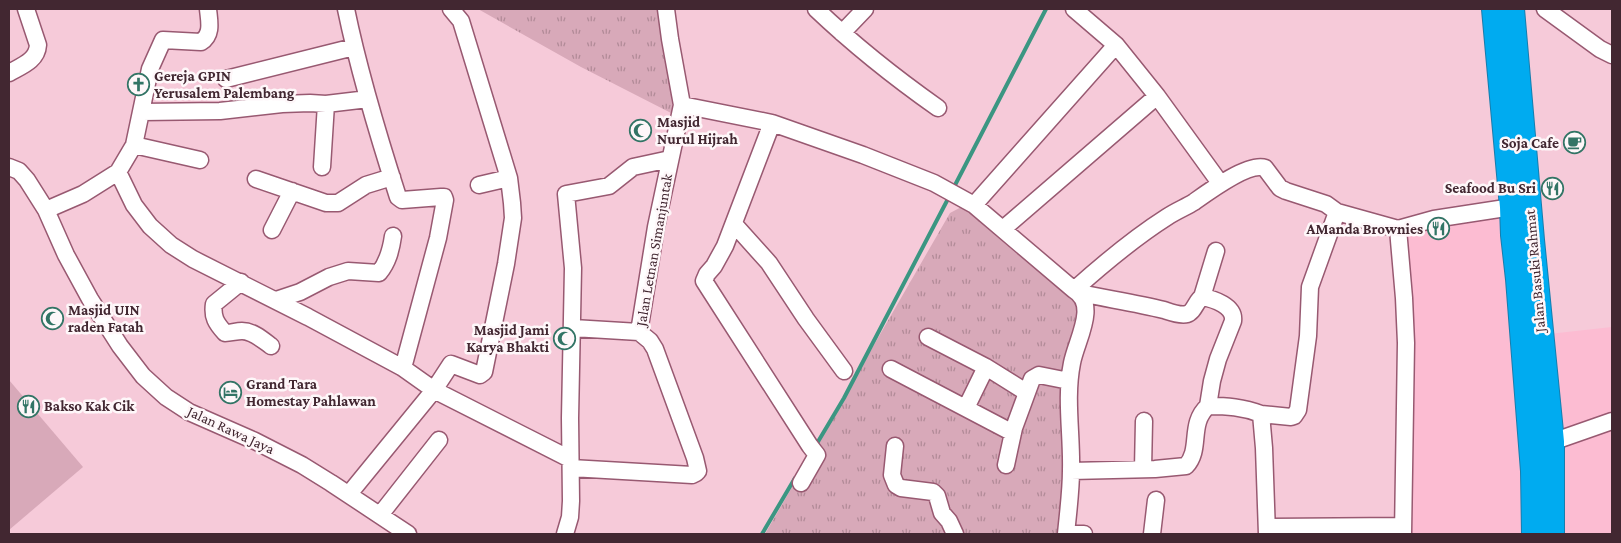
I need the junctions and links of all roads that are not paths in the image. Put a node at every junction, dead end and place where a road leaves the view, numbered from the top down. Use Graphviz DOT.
graph roads {
  1 [pos="26,9"];
  2 [pos="208,9"];
  3 [pos="346,9"];
  4 [pos="451,9"];
  5 [pos="666,9"];
  6 [pos="816,9"];
  7 [pos="865,9"];
  8 [pos="1074,9"];
  9 [pos="1494,9"];
  10 [pos="1512,9"];
  11 [pos="1545,9"];
  12 [pos="842,33"];
  13 [pos="1116,45"];
  14 [pos="354,47"];
  15 [pos="1612,55"];
  16 [pos="9,73"];
  17 [pos="226,79"];
  18 [pos="1157,96"];
  19 [pos="368,98"];
  20 [pos="326,104"];
  21 [pos="682,105"];
  22 [pos="938,108"];
  23 [pos="142,112"];
  24 [pos="772,123"];
  25 [pos="134,145"];
  26 [pos="670,159"];
  27 [pos="200,160"];
  28 [pos="9,167"];
  29 [pos="322,167"];
  30 [pos="118,172"];
  31 [pos="392,177"];
  32 [pos="509,178"];
  33 [pos="256,180"];
  34 [pos="1220,183"];
  35 [pos="479,185"];
  36 [pos="292,191"];
  37 [pos="974,205"];
  38 [pos="1512,207"];
  39 [pos="46,210"];
  40 [pos="1337,212"];
  41 [pos="734,224"];
  42 [pos="1003,229"];
  43 [pos="1398,229"];
  44 [pos="272,230"];
  45 [pos="393,236"];
  46 [pos="1216,251"];
  47 [pos="241,282"];
  48 [pos="1077,292"];
  49 [pos="1202,297"];
  50 [pos="276,300"];
  51 [pos="573,328"];
  52 [pos="639,332"];
  53 [pos="928,336"];
  54 [pos="271,346"];
  55 [pos="403,368"];
  56 [pos="986,368"];
  57 [pos="891,369"];
  58 [pos="844,371"];
  59 [pos="1069,381"];
  60 [pos="434,390"];
  61 [pos="1026,392"];
  62 [pos="1208,406"];
  63 [pos="966,408"];
  64 [pos="1261,414"];
  65 [pos="1144,421"];
  66 [pos="1612,421"];
  67 [pos="1013,433"];
  68 [pos="439,440"];
  69 [pos="1552,442"];
  70 [pos="895,446"];
  71 [pos="571,464"];
  72 [pos="1006,466"];
  73 [pos="1143,469"];
  74 [pos="1071,471"];
  75 [pos="801,483"];
  76 [pos="349,494"];
  77 [pos="1156,500"];
  78 [pos="380,515"];
  79 [pos="1267,530"];
  80 [pos="1403,530"];
  81 [pos="408,534"];
  82 [pos="565,534"];
  83 [pos="956,534"];
  84 [pos="1066,534"];
  85 [pos="1084,534"];
  86 [pos="1152,534"];
  87 [pos="1534,534"];
  88 [pos="1552,534"];
  1 -- 16 [label="street"];
  2 -- 23 [label="street"];
  3 -- 14 [label="street"];
  4 -- 32 [label="street"];
  5 -- 21 [label="street, Jalan Letnan Simanjuntak"];
  6 -- 12 [label="street"];
  7 -- 12 [label="street"];
  8 -- 13 [label="street"];
  9 -- 38 [label="highway, Jalan Basuki Rahmat"];
  10 -- 69 [label="highway, Jalan Basuki Rahmat"];
  11 -- 15 [label="street"];
  12 -- 22 [label="street"];
  13 -- 18 [label="street"];
  13 -- 37 [label="street"];
  14 -- 17 [label="street"];
  14 -- 19 [label="street"];
  18 -- 34 [label="street"];
  18 -- 42 [label="street"];
  19 -- 20 [label="street"];
  19 -- 31 [label="street"];
  20 -- 23 [label="street"];
  20 -- 29 [label="street"];
  21 -- 24 [label="street"];
  21 -- 26 [label="street, Jalan Letnan Simanjuntak"];
  23 -- 25 [label="street"];
  24 -- 37 [label="street"];
  24 -- 41 [label="street"];
  25 -- 27 [label="street"];
  25 -- 30 [label="street"];
  26 -- 51 [label="street"];
  26 -- 52 [label="street, Jalan Letnan Simanjuntak"];
  28 -- 39 [label="street, Jalan Rawa Jaya"];
  30 -- 39 [label="street"];
  30 -- 47 [label="street"];
  31 -- 36 [label="street"];
  31 -- 55 [label="street"];
  32 -- 35 [label="street"];
  32 -- 60 [label="street"];
  33 -- 36 [label="street"];
  34 -- 40 [label="street"];
  34 -- 48 [label="street"];
  36 -- 44 [label="street"];
  37 -- 42 [label="street"];
  38 -- 43 [label="street"];
  38 -- 87 [label="highway, Jalan Basuki Rahmat"];
  39 -- 76 [label="street, Jalan Rawa Jaya"];
  40 -- 43 [label="street"];
  40 -- 64 [label="street"];
  41 -- 58 [label="street"];
  41 -- 75 [label="street"];
  42 -- 48 [label="street"];
  43 -- 80 [label="street"];
  45 -- 50 [label="street"];
  46 -- 49 [label="street"];
  47 -- 50 [label="street"];
  47 -- 54 [label="street"];
  48 -- 49 [label="street"];
  48 -- 59 [label="street"];
  49 -- 62 [label="street"];
  50 -- 55 [label="street"];
  51 -- 52 [label="street"];
  51 -- 71 [label="street"];
  52 -- 71 [label="street, Jalan Letnan Simanjuntak"];
  53 -- 56 [label="street"];
  55 -- 60 [label="street"];
  56 -- 61 [label="street"];
  56 -- 63 [label="street"];
  57 -- 63 [label="street"];
  59 -- 61 [label="street"];
  59 -- 74 [label="street"];
  60 -- 71 [label="street"];
  60 -- 76 [label="street"];
  61 -- 67 [label="street"];
  62 -- 64 [label="street"];
  62 -- 73 [label="street"];
  63 -- 67 [label="street"];
  64 -- 79 [label="street"];
  65 -- 73 [label="street"];
  66 -- 69 [label="street"];
  67 -- 72 [label="street"];
  68 -- 78 [label="street"];
  69 -- 88 [label="highway, Jalan Basuki Rahmat"];
  70 -- 83 [label="street"];
  71 -- 82 [label="street"];
  73 -- 74 [label="street"];
  74 -- 84 [label="street"];
  76 -- 78 [label="street, Jalan Rawa Jaya"];
  77 -- 86 [label="street"];
  78 -- 81 [label="street, Jalan Rawa Jaya"];
  79 -- 80 [label="street"];
  84 -- 85 [label="street"];
}
